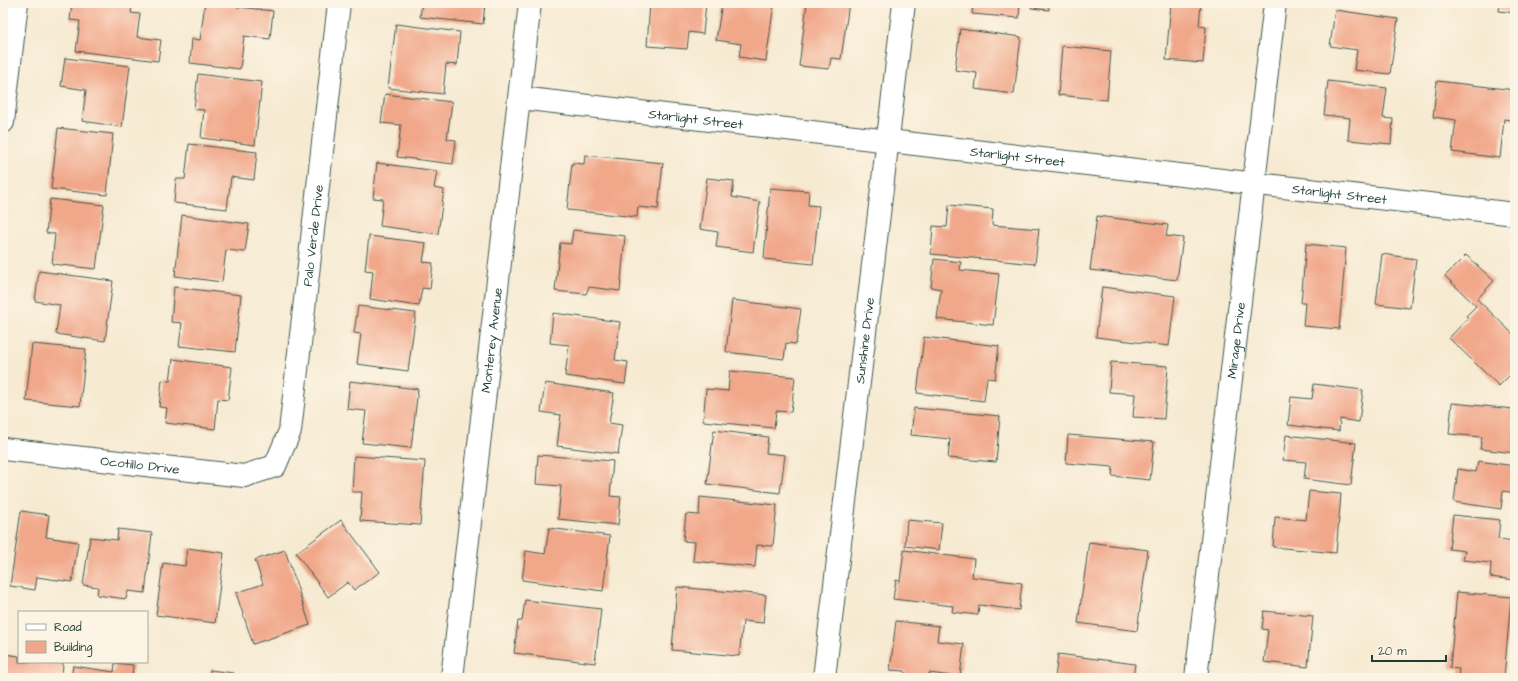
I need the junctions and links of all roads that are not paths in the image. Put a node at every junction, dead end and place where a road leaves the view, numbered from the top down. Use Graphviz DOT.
graph roads {
  1 [pos="17,3"];
  2 [pos="339,3"];
  3 [pos="530,3"];
  4 [pos="904,3"];
  5 [pos="1275,3"];
  6 [pos="520,98"];
  7 [pos="3,122"];
  8 [pos="888,141"];
  9 [pos="1253,183"];
  10 [pos="1515,214"];
  11 [pos="3,449"];
  12 [pos="275,466"];
  13 [pos="452,678"];
  14 [pos="824,678"];
  15 [pos="1196,678"];
  1 -- 7 [label="street"];
  2 -- 12 [label="street, Palo Verde Drive"];
  3 -- 6 [label="street, Monterey Avenue"];
  4 -- 8 [label="street, Sunshine Drive"];
  5 -- 9 [label="street, Mirage Drive"];
  6 -- 8 [label="street, Starlight Street"];
  6 -- 13 [label="street, Monterey Avenue"];
  8 -- 9 [label="street, Starlight Street"];
  8 -- 14 [label="street, Sunshine Drive"];
  9 -- 10 [label="street, Starlight Street"];
  9 -- 15 [label="street, Mirage Drive"];
  11 -- 12 [label="street, Ocotillo Drive"];
}
